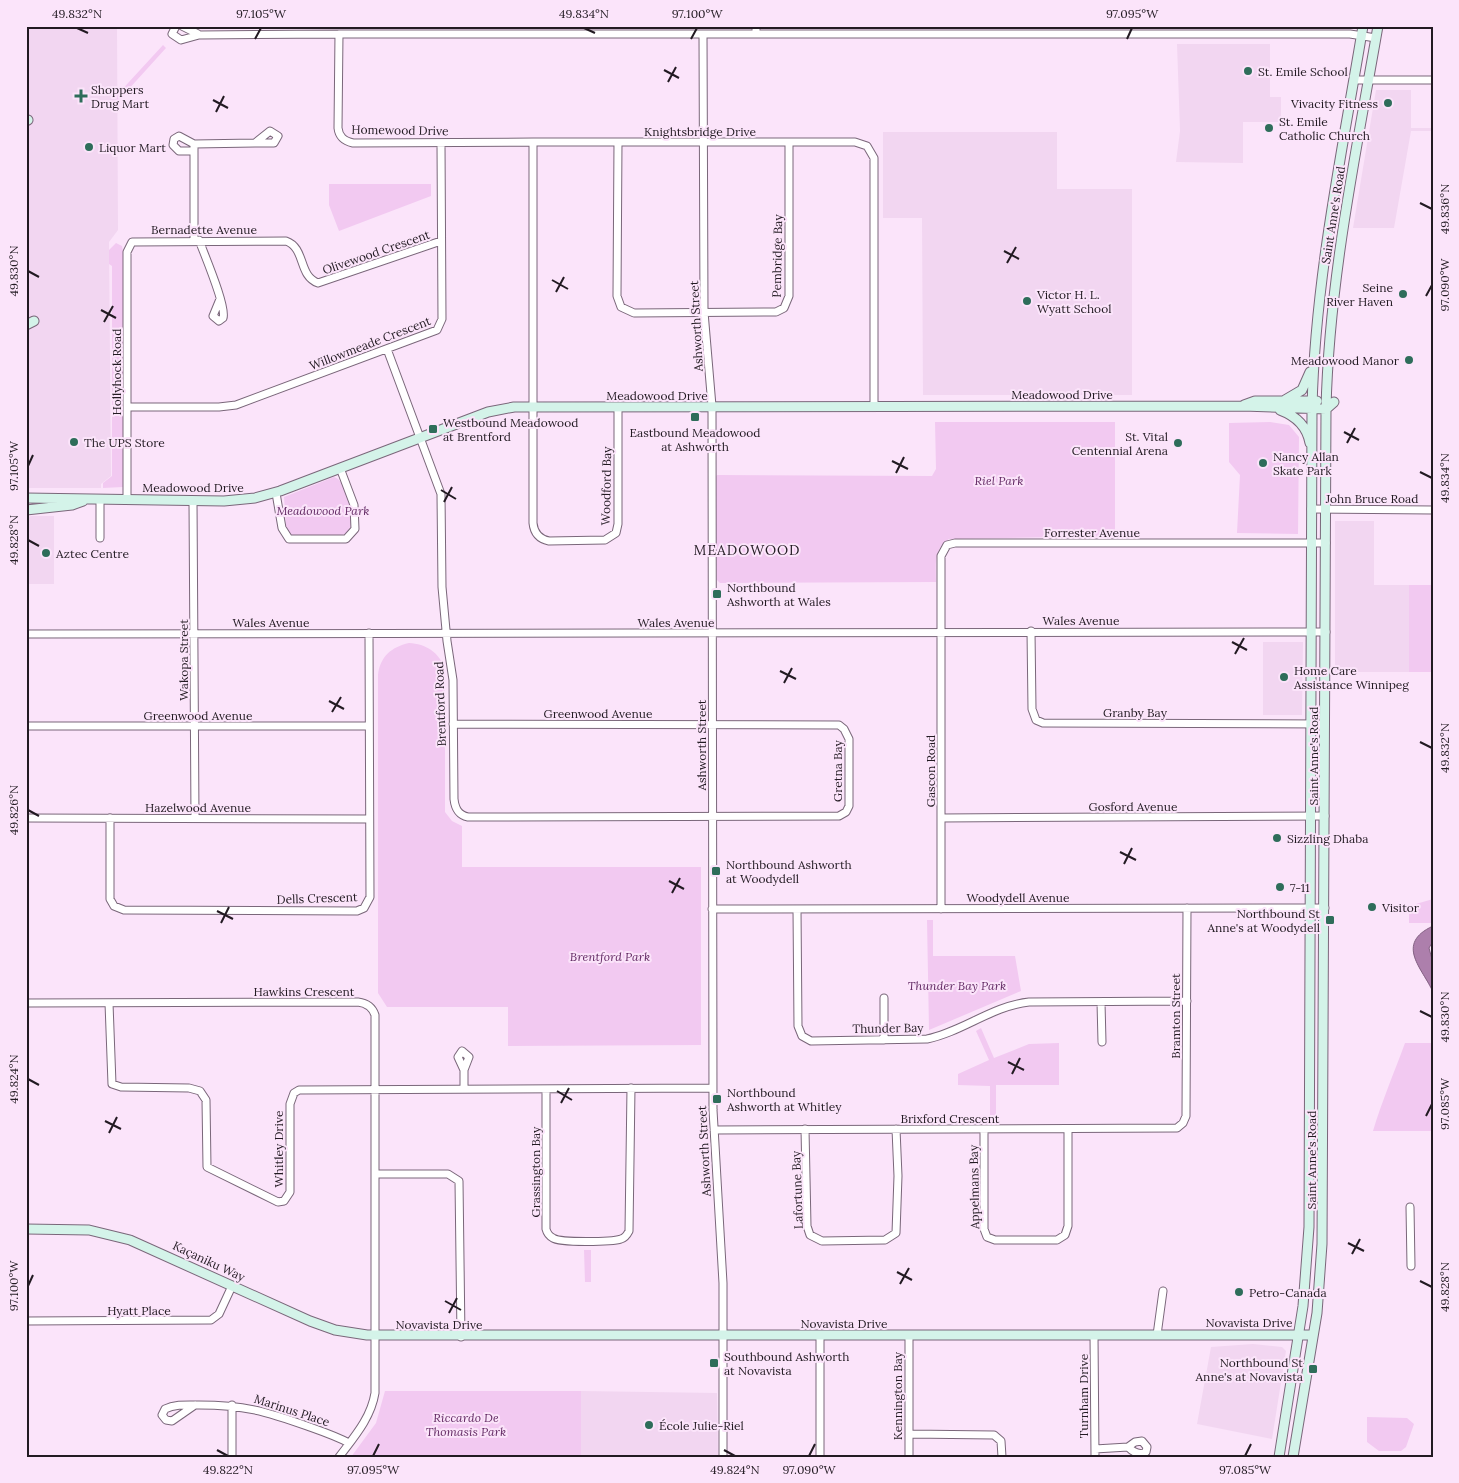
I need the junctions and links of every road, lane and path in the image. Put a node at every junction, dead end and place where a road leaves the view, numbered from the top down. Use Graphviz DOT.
graph roads {
  1 [pos="176,26"];
  2 [pos="182,26"];
  3 [pos="1378,26"];
  4 [pos="756,30"];
  5 [pos="828,30"];
  6 [pos="1362,31"];
  7 [pos="199,34"];
  8 [pos="339,34"];
  9 [pos="703,34"];
  10 [pos="1376,38"];
  11 [pos="1354,80"];
  12 [pos="1433,80"];
  13 [pos="1369,82"];
  14 [pos="533,142"];
  15 [pos="618,142"];
  16 [pos="703,142"];
  17 [pos="789,142"];
  18 [pos="254,143"];
  19 [pos="441,143"];
  20 [pos="1330,226"];
  21 [pos="1343,227"];
  22 [pos="196,240"];
  23 [pos="282,240"];
  24 [pos="442,241"];
  25 [pos="129,245"];
  26 [pos="220,299"];
  27 [pos="704,312"];
  28 [pos="26,319"];
  29 [pos="26,325"];
  30 [pos="387,349"];
  31 [pos="1314,355"];
  32 [pos="1277,405"];
  33 [pos="1312,405"];
  34 [pos="1326,405"];
  35 [pos="128,407"];
  36 [pos="532,407"];
  37 [pos="874,407"];
  38 [pos="618,408"];
  39 [pos="712,408"];
  40 [pos="421,437"];
  41 [pos="1312,453"];
  42 [pos="340,468"];
  43 [pos="276,493"];
  44 [pos="26,498"];
  45 [pos="86,500"];
  46 [pos="100,500"];
  47 [pos="127,500"];
  48 [pos="193,501"];
  49 [pos="1311,509"];
  50 [pos="26,510"];
  51 [pos="1326,510"];
  52 [pos="1433,510"];
  53 [pos="100,538"];
  54 [pos="1312,543"];
  55 [pos="1326,543"];
  56 [pos="1031,631"];
  57 [pos="1312,632"];
  58 [pos="1326,632"];
  59 [pos="369,633"];
  60 [pos="446,633"];
  61 [pos="712,633"];
  62 [pos="942,633"];
  63 [pos="26,634"];
  64 [pos="194,634"];
  65 [pos="1311,721"];
  66 [pos="1325,721"];
  67 [pos="454,724"];
  68 [pos="712,725"];
  69 [pos="26,726"];
  70 [pos="194,726"];
  71 [pos="369,726"];
  72 [pos="1311,816"];
  73 [pos="1325,816"];
  74 [pos="712,817"];
  75 [pos="26,818"];
  76 [pos="110,818"];
  77 [pos="195,818"];
  78 [pos="941,818"];
  79 [pos="369,819"];
  80 [pos="1187,908"];
  81 [pos="1311,908"];
  82 [pos="1325,908"];
  83 [pos="712,909"];
  84 [pos="797,909"];
  85 [pos="941,909"];
  86 [pos="884,998"];
  87 [pos="1101,1002"];
  88 [pos="1186,1002"];
  89 [pos="26,1003"];
  90 [pos="109,1003"];
  91 [pos="884,1040"];
  92 [pos="1102,1042"];
  93 [pos="464,1070"];
  94 [pos="631,1088"];
  95 [pos="713,1088"];
  96 [pos="375,1089"];
  97 [pos="464,1089"];
  98 [pos="546,1089"];
  99 [pos="1183,1123"];
  100 [pos="805,1129"];
  101 [pos="896,1129"];
  102 [pos="984,1129"];
  103 [pos="1068,1129"];
  104 [pos="714,1130"];
  105 [pos="375,1174"];
  106 [pos="1410,1207"];
  107 [pos="26,1228"];
  108 [pos="1411,1266"];
  109 [pos="232,1286"];
  110 [pos="1162,1291"];
  111 [pos="26,1321"];
  112 [pos="1157,1334"];
  113 [pos="820,1335"];
  114 [pos="909,1335"];
  115 [pos="1094,1335"];
  116 [pos="1299,1335"];
  117 [pos="1313,1335"];
  118 [pos="376,1336"];
  119 [pos="723,1336"];
  120 [pos="461,1337"];
  121 [pos="1290,1387"];
  122 [pos="1303,1397"];
  123 [pos="195,1405"];
  124 [pos="232,1405"];
  125 [pos="909,1434"];
  126 [pos="349,1444"];
  127 [pos="1128,1447"];
  128 [pos="1095,1453"];
  129 [pos="232,1457"];
  130 [pos="339,1457"];
  131 [pos="723,1457"];
  132 [pos="820,1457"];
  133 [pos="909,1457"];
  134 [pos="1002,1457"];
  135 [pos="1279,1457"];
  136 [pos="1293,1457"];
  1 -- 7 [label="street"];
  2 -- 7 [label="street"];
  3 -- 10 [label="main road, Saint Anne's Road"];
  4 -- 5 [label="street"];
  4 -- 9 [label="street"];
  5 -- 6 [label="street"];
  6 -- 10 [label="street"];
  6 -- 11 [label="main road, Saint Anne's Road"];
  7 -- 8 [label="street"];
  8 -- 9 [label="street"];
  8 -- 19 [label="street, Homewood Drive"];
  9 -- 16 [label="street, Ashworth Street"];
  10 -- 13 [label="main road, Saint Anne's Road"];
  11 -- 13 [label="street"];
  11 -- 20 [label="main road, Saint Anne's Road"];
  12 -- 13 [label="street"];
  13 -- 21 [label="main road, Saint Anne's Road"];
  14 -- 15 [label="street, Knightsbridge Drive"];
  14 -- 19 [label="street, Homewood Drive"];
  14 -- 36 [label="street"];
  15 -- 16 [label="street, Knightsbridge Drive"];
  15 -- 27 [label="street, Pembridge Bay"];
  16 -- 17 [label="street, Knightsbridge Drive"];
  16 -- 27 [label="street, Ashworth Street"];
  17 -- 27 [label="street, Pembridge Bay"];
  17 -- 37 [label="street, Knightsbridge Drive"];
  18 -- 22 [label="street"];
  19 -- 24 [label="street, Willowmeade Crescent"];
  20 -- 21 [label="main road"];
  20 -- 31 [label="main road, Saint Anne's Road"];
  21 -- 34 [label="main road, Saint Anne's Road"];
  22 -- 23 [label="street, Bernadette Avenue"];
  22 -- 25 [label="street, Bernadette Avenue"];
  22 -- 26 [label="street"];
  23 -- 24 [label="street, Olivewood Crescent"];
  24 -- 30 [label="street, Willowmeade Crescent"];
  25 -- 35 [label="street, Hollyhock Road"];
  27 -- 39 [label="street, Ashworth Street"];
  28 -- 29 [label="main road"];
  30 -- 35 [label="street, Willowmeade Crescent"];
  30 -- 40 [label="street, Brentford Road"];
  31 -- 32 [label="main road"];
  31 -- 33 [label="main road, Saint Anne's Road"];
  32 -- 33 [label="main road, Meadowood Drive"];
  32 -- 37 [label="main road, Meadowood Drive"];
  32 -- 41 [label="main road"];
  33 -- 34 [label="main road, Meadowood Drive"];
  33 -- 41 [label="main road, Saint Anne's Road"];
  34 -- 51 [label="main road, Saint Anne's Road"];
  35 -- 47 [label="street, Hollyhock Road"];
  36 -- 38 [label="main road, Meadowood Drive"];
  36 -- 38 [label="street, Woodford Bay"];
  36 -- 40 [label="main road, Meadowood Drive"];
  37 -- 39 [label="main road, Meadowood Drive"];
  38 -- 39 [label="main road, Meadowood Drive"];
  39 -- 61 [label="street, Ashworth Street"];
  40 -- 42 [label="main road, Meadowood Drive"];
  40 -- 60 [label="street, Brentford Road"];
  41 -- 49 [label="main road, Saint Anne's Road"];
  42 -- 43 [label="main road, Meadowood Drive"];
  42 -- 43 [label="street"];
  43 -- 48 [label="main road, Meadowood Drive"];
  44 -- 45 [label="main road, Meadowood Drive"];
  45 -- 46 [label="main road, Meadowood Drive"];
  45 -- 50 [label="main road, Meadowood Drive"];
  46 -- 47 [label="main road, Meadowood Drive"];
  46 -- 53 [label="street"];
  47 -- 48 [label="main road, Meadowood Drive"];
  48 -- 64 [label="street, Wakopa Street"];
  49 -- 51 [label="street, John Bruce Road"];
  49 -- 54 [label="main road, Saint Anne's Road"];
  51 -- 52 [label="street, John Bruce Road"];
  51 -- 55 [label="main road, Saint Anne's Road"];
  54 -- 55 [label="street, Forrester Avenue"];
  54 -- 57 [label="main road, Saint Anne's Road"];
  54 -- 62 [label="street, Forrester Avenue"];
  55 -- 58 [label="main road, Saint Anne's Road"];
  56 -- 57 [label="street, Wales Avenue"];
  56 -- 62 [label="street, Wales Avenue"];
  56 -- 65 [label="street, Granby Bay"];
  57 -- 58 [label="street, Wales Avenue"];
  57 -- 65 [label="main road, Saint Anne's Road"];
  58 -- 66 [label="main road, Saint Anne's Road"];
  59 -- 60 [label="street, Wales Avenue"];
  59 -- 64 [label="street, Wales Avenue"];
  59 -- 71 [label="street, Dells Crescent"];
  60 -- 61 [label="street, Wales Avenue"];
  60 -- 67 [label="street, Brentford Road"];
  61 -- 62 [label="street, Wales Avenue"];
  61 -- 68 [label="street, Ashworth Street"];
  62 -- 78 [label="street, Gascon Road"];
  63 -- 64 [label="street, Wales Avenue"];
  64 -- 70 [label="street, Wakopa Street"];
  65 -- 66 [label="main road"];
  65 -- 72 [label="main road, Saint Anne's Road"];
  66 -- 73 [label="main road, Saint Anne's Road"];
  67 -- 68 [label="street, Greenwood Avenue"];
  67 -- 74 [label="street, Brentford Road"];
  68 -- 74 [label="street, Ashworth Street"];
  68 -- 74 [label="street, Gretna Bay"];
  69 -- 70 [label="street, Greenwood Avenue"];
  70 -- 71 [label="street, Greenwood Avenue"];
  70 -- 77 [label="street, Wakopa Street"];
  71 -- 79 [label="street, Dells Crescent"];
  72 -- 73 [label="street, Gosford Avenue"];
  72 -- 78 [label="street, Gosford Avenue"];
  72 -- 81 [label="main road, Saint Anne's Road"];
  73 -- 82 [label="main road, Saint Anne's Road"];
  74 -- 83 [label="street, Ashworth Street"];
  75 -- 76 [label="street, Hazelwood Avenue"];
  76 -- 77 [label="street, Hazelwood Avenue"];
  76 -- 79 [label="street, Dells Crescent"];
  77 -- 79 [label="street, Hazelwood Avenue"];
  78 -- 85 [label="street, Gascon Road"];
  80 -- 81 [label="street, Woodydell Avenue"];
  80 -- 85 [label="street, Woodydell Avenue"];
  80 -- 88 [label="street, Bramton Street"];
  81 -- 82 [label="street, Woodydell Avenue"];
  81 -- 116 [label="main road, Saint Anne's Road"];
  82 -- 117 [label="main road, Saint Anne's Road"];
  83 -- 84 [label="street, Woodydell Avenue"];
  83 -- 95 [label="street, Ashworth Street"];
  84 -- 85 [label="street, Woodydell Avenue"];
  84 -- 91 [label="street, Thunder Bay"];
  86 -- 91 [label="street"];
  87 -- 88 [label="street, Thunder Bay"];
  87 -- 91 [label="street, Thunder Bay"];
  87 -- 92 [label="street"];
  88 -- 99 [label="street, Bramton Street"];
  89 -- 90 [label="street, Hawkins Crescent"];
  90 -- 96 [label="street, Hawkins Crescent"];
  90 -- 96 [label="street, Whitley Drive"];
  93 -- 97 [label="street"];
  94 -- 95 [label="street, Whitley Drive"];
  94 -- 98 [label="street, Whitley Drive"];
  94 -- 98 [label="street, Grassington Bay"];
  95 -- 104 [label="street, Ashworth Street"];
  96 -- 97 [label="street, Whitley Drive"];
  96 -- 105 [label="street, Hawkins Crescent"];
  97 -- 98 [label="street, Whitley Drive"];
  99 -- 103 [label="street, Brixford Crescent"];
  100 -- 101 [label="street, Brixford Crescent"];
  100 -- 101 [label="street, Lafortune Bay"];
  100 -- 104 [label="street, Brixford Crescent"];
  101 -- 102 [label="street, Brixford Crescent"];
  102 -- 103 [label="street, Brixford Crescent"];
  102 -- 103 [label="street, Appelmans Bay"];
  104 -- 119 [label="street, Ashworth Street"];
  105 -- 118 [label="street, Hawkins Crescent"];
  105 -- 120 [label="street"];
  106 -- 108 [label="street"];
  107 -- 109 [label="main road, Kaçaniku Way"];
  109 -- 111 [label="street, Hyatt Place"];
  109 -- 118 [label="main road, Kaçaniku Way"];
  110 -- 112 [label="street"];
  112 -- 115 [label="main road, Novavista Drive"];
  112 -- 116 [label="main road, Novavista Drive"];
  113 -- 114 [label="main road, Novavista Drive"];
  113 -- 119 [label="main road, Novavista Drive"];
  113 -- 132 [label="street"];
  114 -- 115 [label="main road, Novavista Drive"];
  114 -- 125 [label="street, Kennington Bay"];
  115 -- 128 [label="street, Turnham Drive"];
  116 -- 117 [label="main road, Novavista Drive"];
  116 -- 121 [label="main road, Saint Anne's Road"];
  117 -- 122 [label="main road, Saint Anne's Road"];
  118 -- 120 [label="main road, Novavista Drive"];
  118 -- 126 [label="street, Hawkins Crescent"];
  119 -- 120 [label="main road, Novavista Drive"];
  119 -- 131 [label="street, Ashworth Street"];
  121 -- 122 [label="main road"];
  121 -- 135 [label="main road, Saint Anne's Road"];
  122 -- 136 [label="main road, Saint Anne's Road"];
  123 -- 124 [label="street, Marinus Place"];
  124 -- 126 [label="street, Marinus Place"];
  124 -- 129 [label="street"];
  125 -- 133 [label="street, Kennington Bay"];
  125 -- 134 [label="street"];
  126 -- 130 [label="street, Hawkins Crescent"];
  127 -- 128 [label="street"];
}
